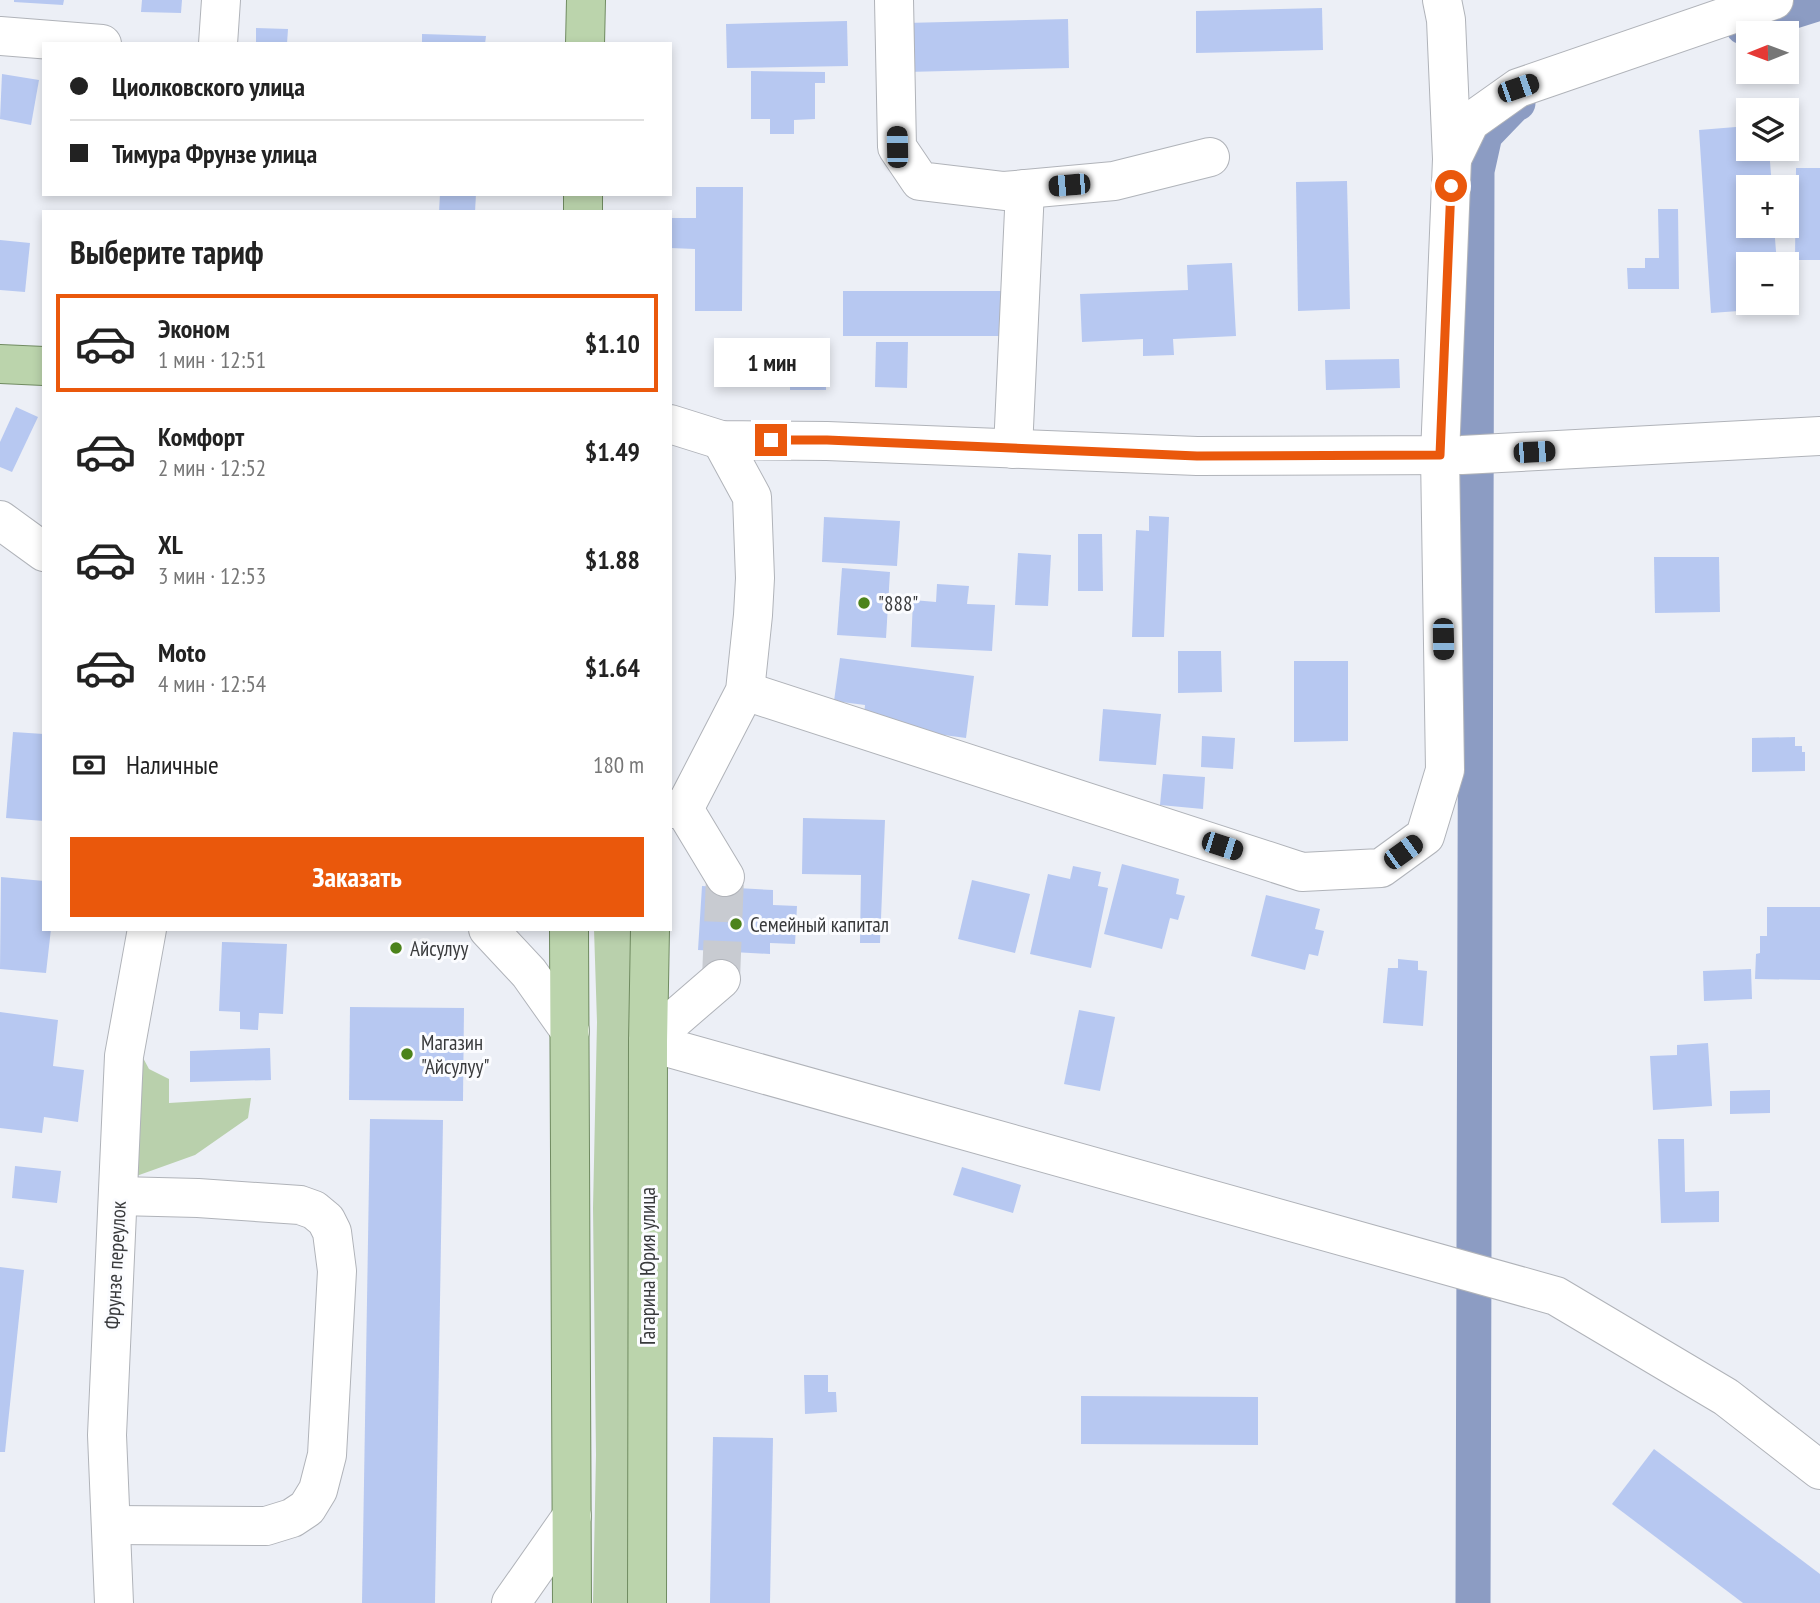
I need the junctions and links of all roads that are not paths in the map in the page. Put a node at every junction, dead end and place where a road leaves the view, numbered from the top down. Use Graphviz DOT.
graph roads {
  1 [pos="221,0"];
  2 [pos="586,0"];
  3 [pos="894,0"];
  4 [pos="1442,0"];
  5 [pos="1774,0"];
  6 [pos="0,36"];
  7 [pos="76,42"];
  8 [pos="218,42"];
  9 [pos="585,42"];
  10 [pos="1210,157"];
  11 [pos="1452,159"];
  12 [pos="1025,189"];
  13 [pos="0,364"];
  14 [pos="42,366"];
  15 [pos="672,425"];
  16 [pos="1820,436"];
  17 [pos="721,440"];
  18 [pos="1013,449"];
  19 [pos="1461,455"];
  20 [pos="0,520"];
  21 [pos="42,551"];
  22 [pos="745,691"];
  23 [pos="677,809"];
  24 [pos="725,877"];
  25 [pos="147,931"];
  26 [pos="490,931"];
  27 [pos="569,931"];
  28 [pos="650,931"];
  29 [pos="721,979"];
  30 [pos="570,1031"];
  31 [pos="648,1042"];
  32 [pos="118,1196"];
  33 [pos="1820,1470"];
  34 [pos="572,1516"];
  35 [pos="111,1525"];
  36 [pos="114,1603"];
  37 [pos="511,1603"];
  38 [pos="572,1603"];
  39 [pos="648,1603"];
  1 -- 8 [label="street"];
  2 -- 9 [label="main road"];
  3 -- 12 [label="street"];
  4 -- 11 [label="street"];
  5 -- 11 [label="street"];
  6 -- 7 [label="street"];
  10 -- 12 [label="street"];
  11 -- 19 [label="street"];
  12 -- 18 [label="street"];
  13 -- 14 [label="main road"];
  15 -- 17 [label="street"];
  16 -- 19 [label="street"];
  17 -- 18 [label="street"];
  17 -- 22 [label="street"];
  18 -- 19 [label="street"];
  19 -- 22 [label="street"];
  20 -- 21 [label="street"];
  22 -- 23 [label="street"];
  23 -- 24 [label="street"];
  25 -- 32 [label="street, Фрунзе переулок"];
  26 -- 30 [label="street"];
  27 -- 30 [label="main road"];
  28 -- 31 [label="main road, Гагарина Юрия улица"];
  29 -- 31 [label="street"];
  30 -- 34 [label="main road"];
  31 -- 33 [label="street"];
  31 -- 39 [label="main road, Гагарина Юрия улица"];
  32 -- 35 [label="street, Фрунзе переулок"];
  32 -- 35 [label="street"];
  34 -- 37 [label="street"];
  34 -- 38 [label="main road"];
  35 -- 36 [label="street, Фрунзе переулок"];
}
